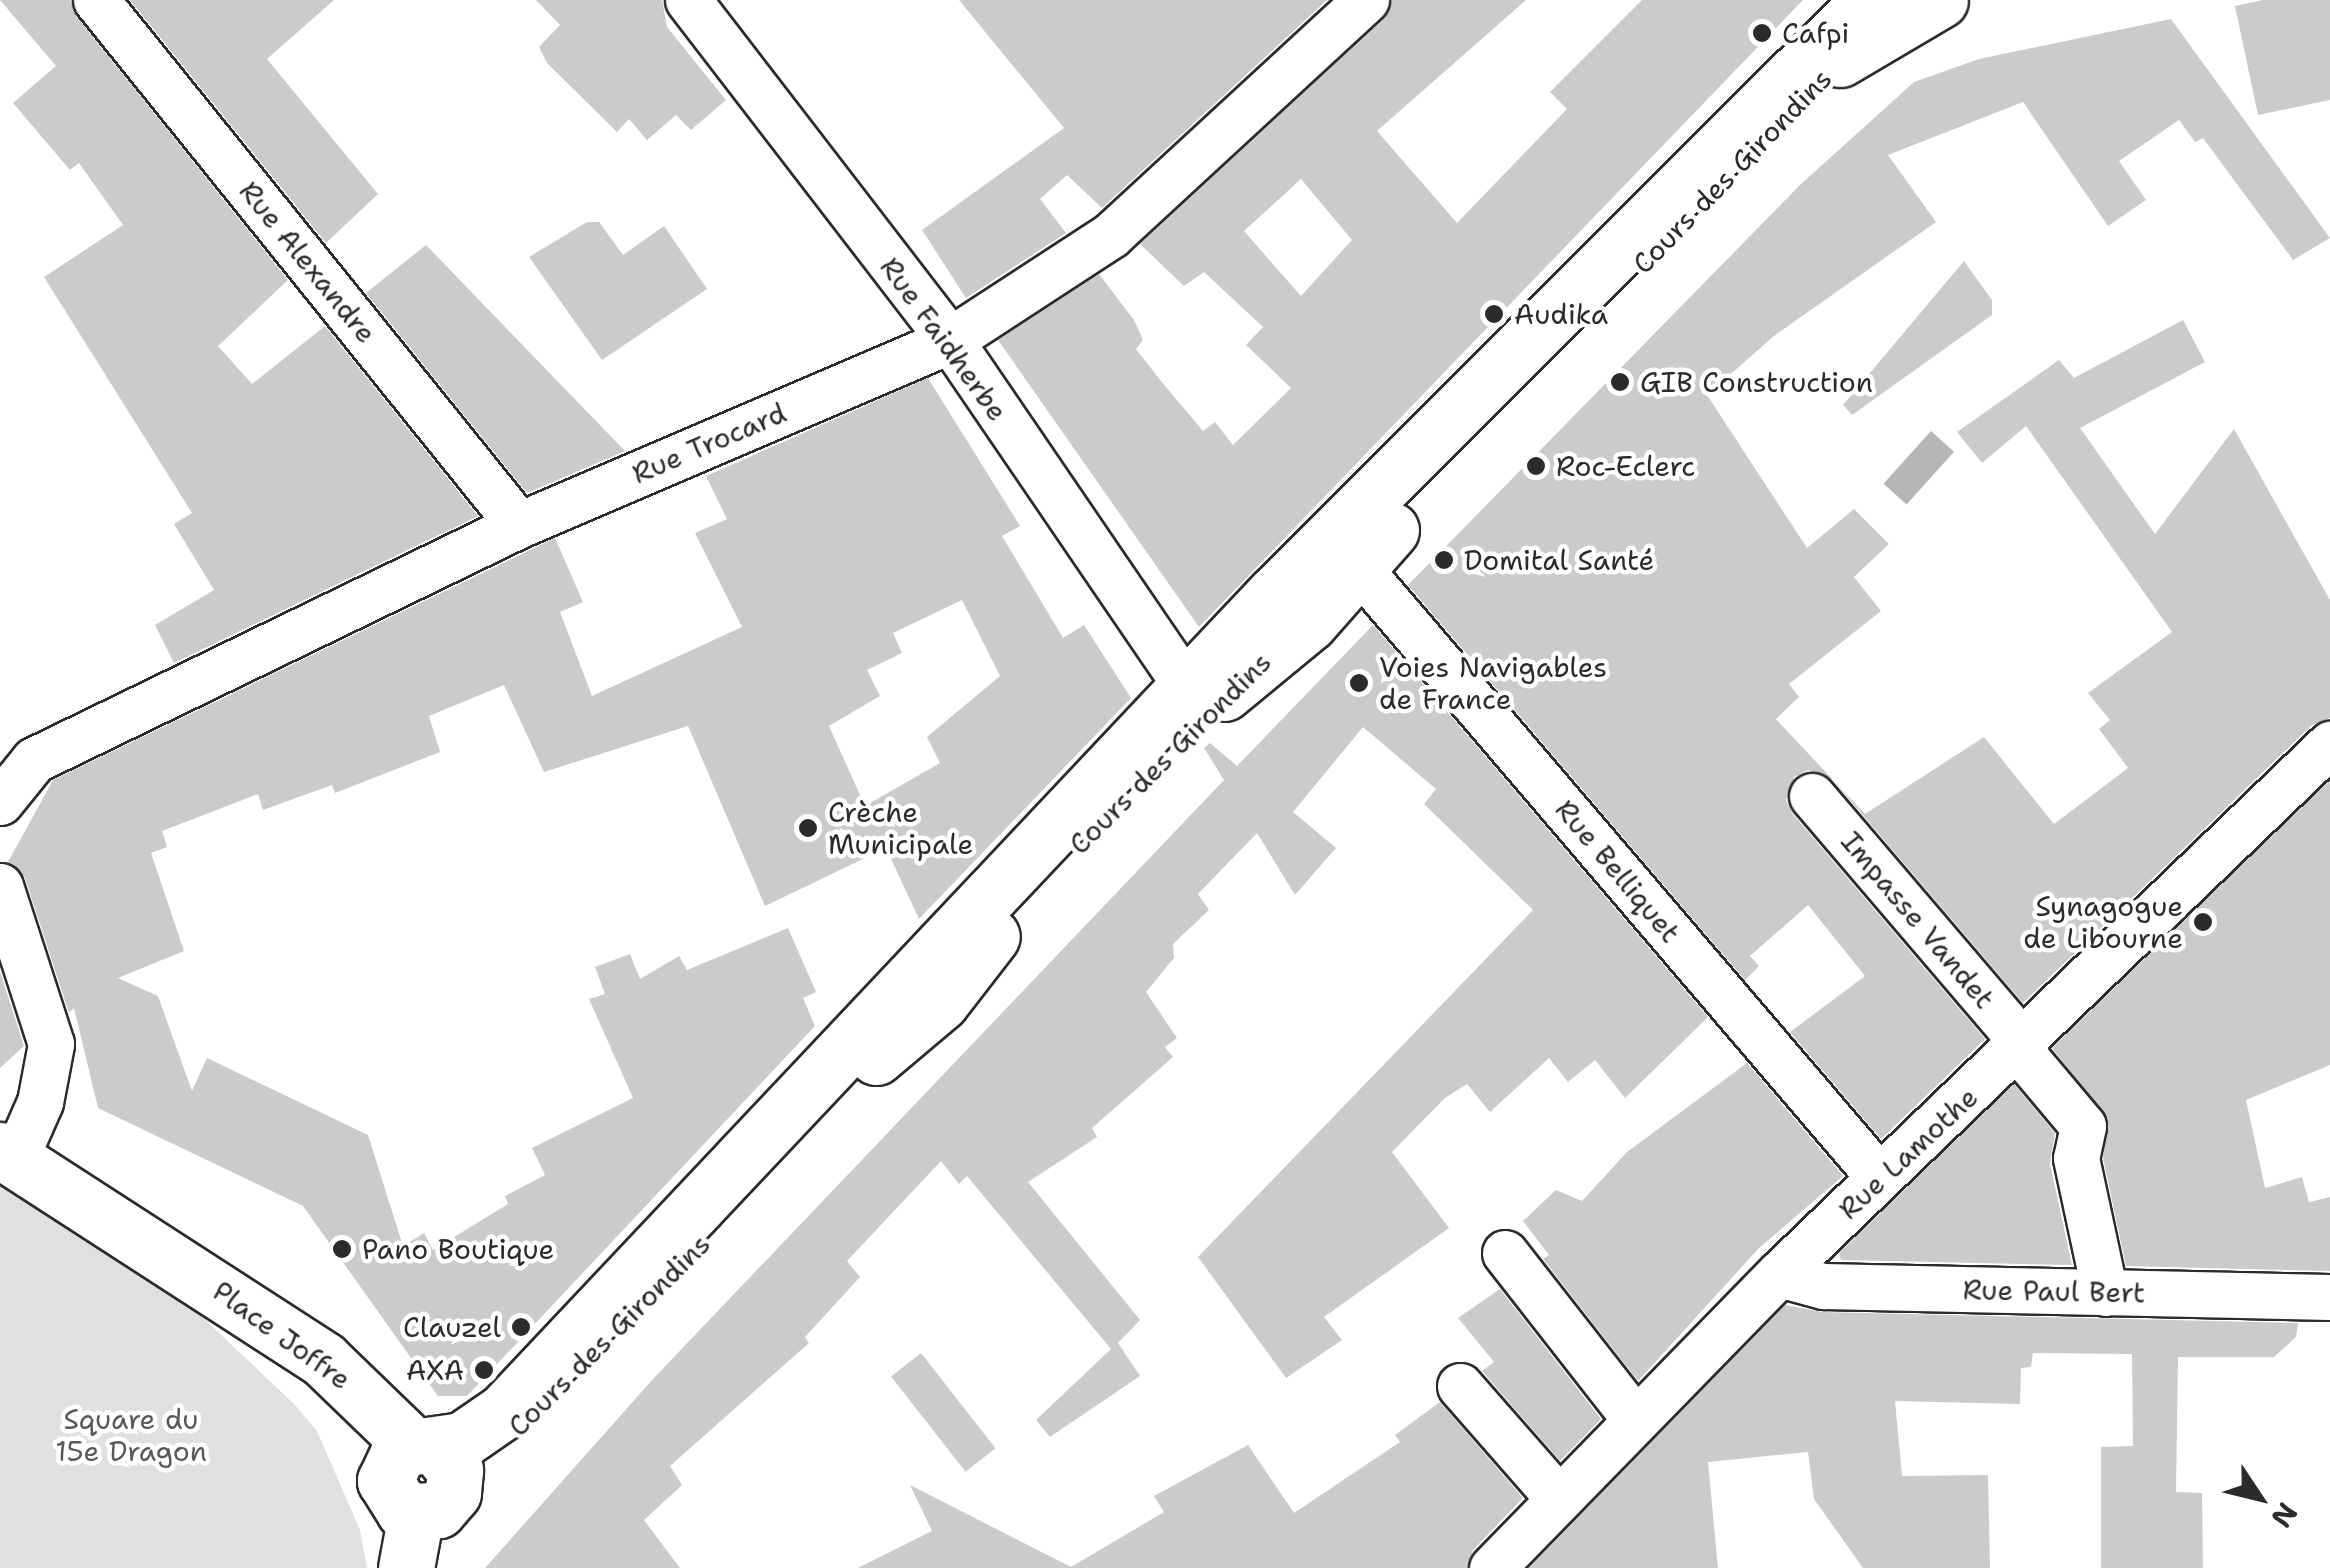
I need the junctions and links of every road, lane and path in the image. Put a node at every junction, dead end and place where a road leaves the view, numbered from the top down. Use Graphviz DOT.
graph roads {
  1 [pos="96,0"];
  2 [pos="688,0"];
  3 [pos="1366,0"];
  4 [pos="1869,0"];
  5 [pos="1940,0"];
  6 [pos="950,340"];
  7 [pos="519,525"];
  8 [pos="1358,566"];
  9 [pos="1187,688"];
  10 [pos="2330,744"];
  11 [pos="1812,796"];
  12 [pos="0,802"];
  13 [pos="0,886"];
  14 [pos="2022,1048"];
  15 [pos="8,1154"];
  16 [pos="1880,1177"];
  17 [pos="1505,1253"];
  18 [pos="1779,1274"];
  19 [pos="2105,1293"];
  20 [pos="2330,1297"];
  21 [pos="1460,1386"];
  22 [pos="1634,1418"];
  23 [pos="421,1471"];
  24 [pos="1558,1498"];
  25 [pos="406,1568"];
  26 [pos="1492,1568"];
  1 -- 7 [label="street, Rue Alexandre"];
  2 -- 6 [label="street, Rue Faidherbe"];
  3 -- 6 [label="street, Rue Trocard"];
  4 -- 9 [label="main road, Cours des Girondins"];
  5 -- 8 [label="main road, Cours des Girondins"];
  6 -- 7 [label="street, Rue Trocard"];
  6 -- 9 [label="street, Rue Faidherbe"];
  7 -- 12 [label="street, Rue Trocard"];
  8 -- 16 [label="street, Rue Belliquet"];
  8 -- 23 [label="main road, Cours des Girondins"];
  9 -- 23 [label="main road, Cours des Girondins"];
  10 -- 14 [label="street, Rue Lamothe"];
  11 -- 14 [label="street, Impasse Vandet"];
  13 -- 15 [label="street"];
  14 -- 16 [label="street, Rue Lamothe"];
  14 -- 19 [label="street, Impasse Vandet"];
  15 -- 23 [label="main road, Place Joffre"];
  16 -- 18 [label="street, Rue Lamothe"];
  17 -- 22 [label="street"];
  18 -- 19 [label="street, Rue Paul Bert"];
  18 -- 22 [label="street, Rue Lamothe"];
  19 -- 20 [label="street, Rue Paul Bert"];
  21 -- 24 [label="street"];
  22 -- 24 [label="street, Rue Lamothe"];
  23 -- 25 [label="main road"];
  24 -- 26 [label="street, Rue Lamothe"];
}
